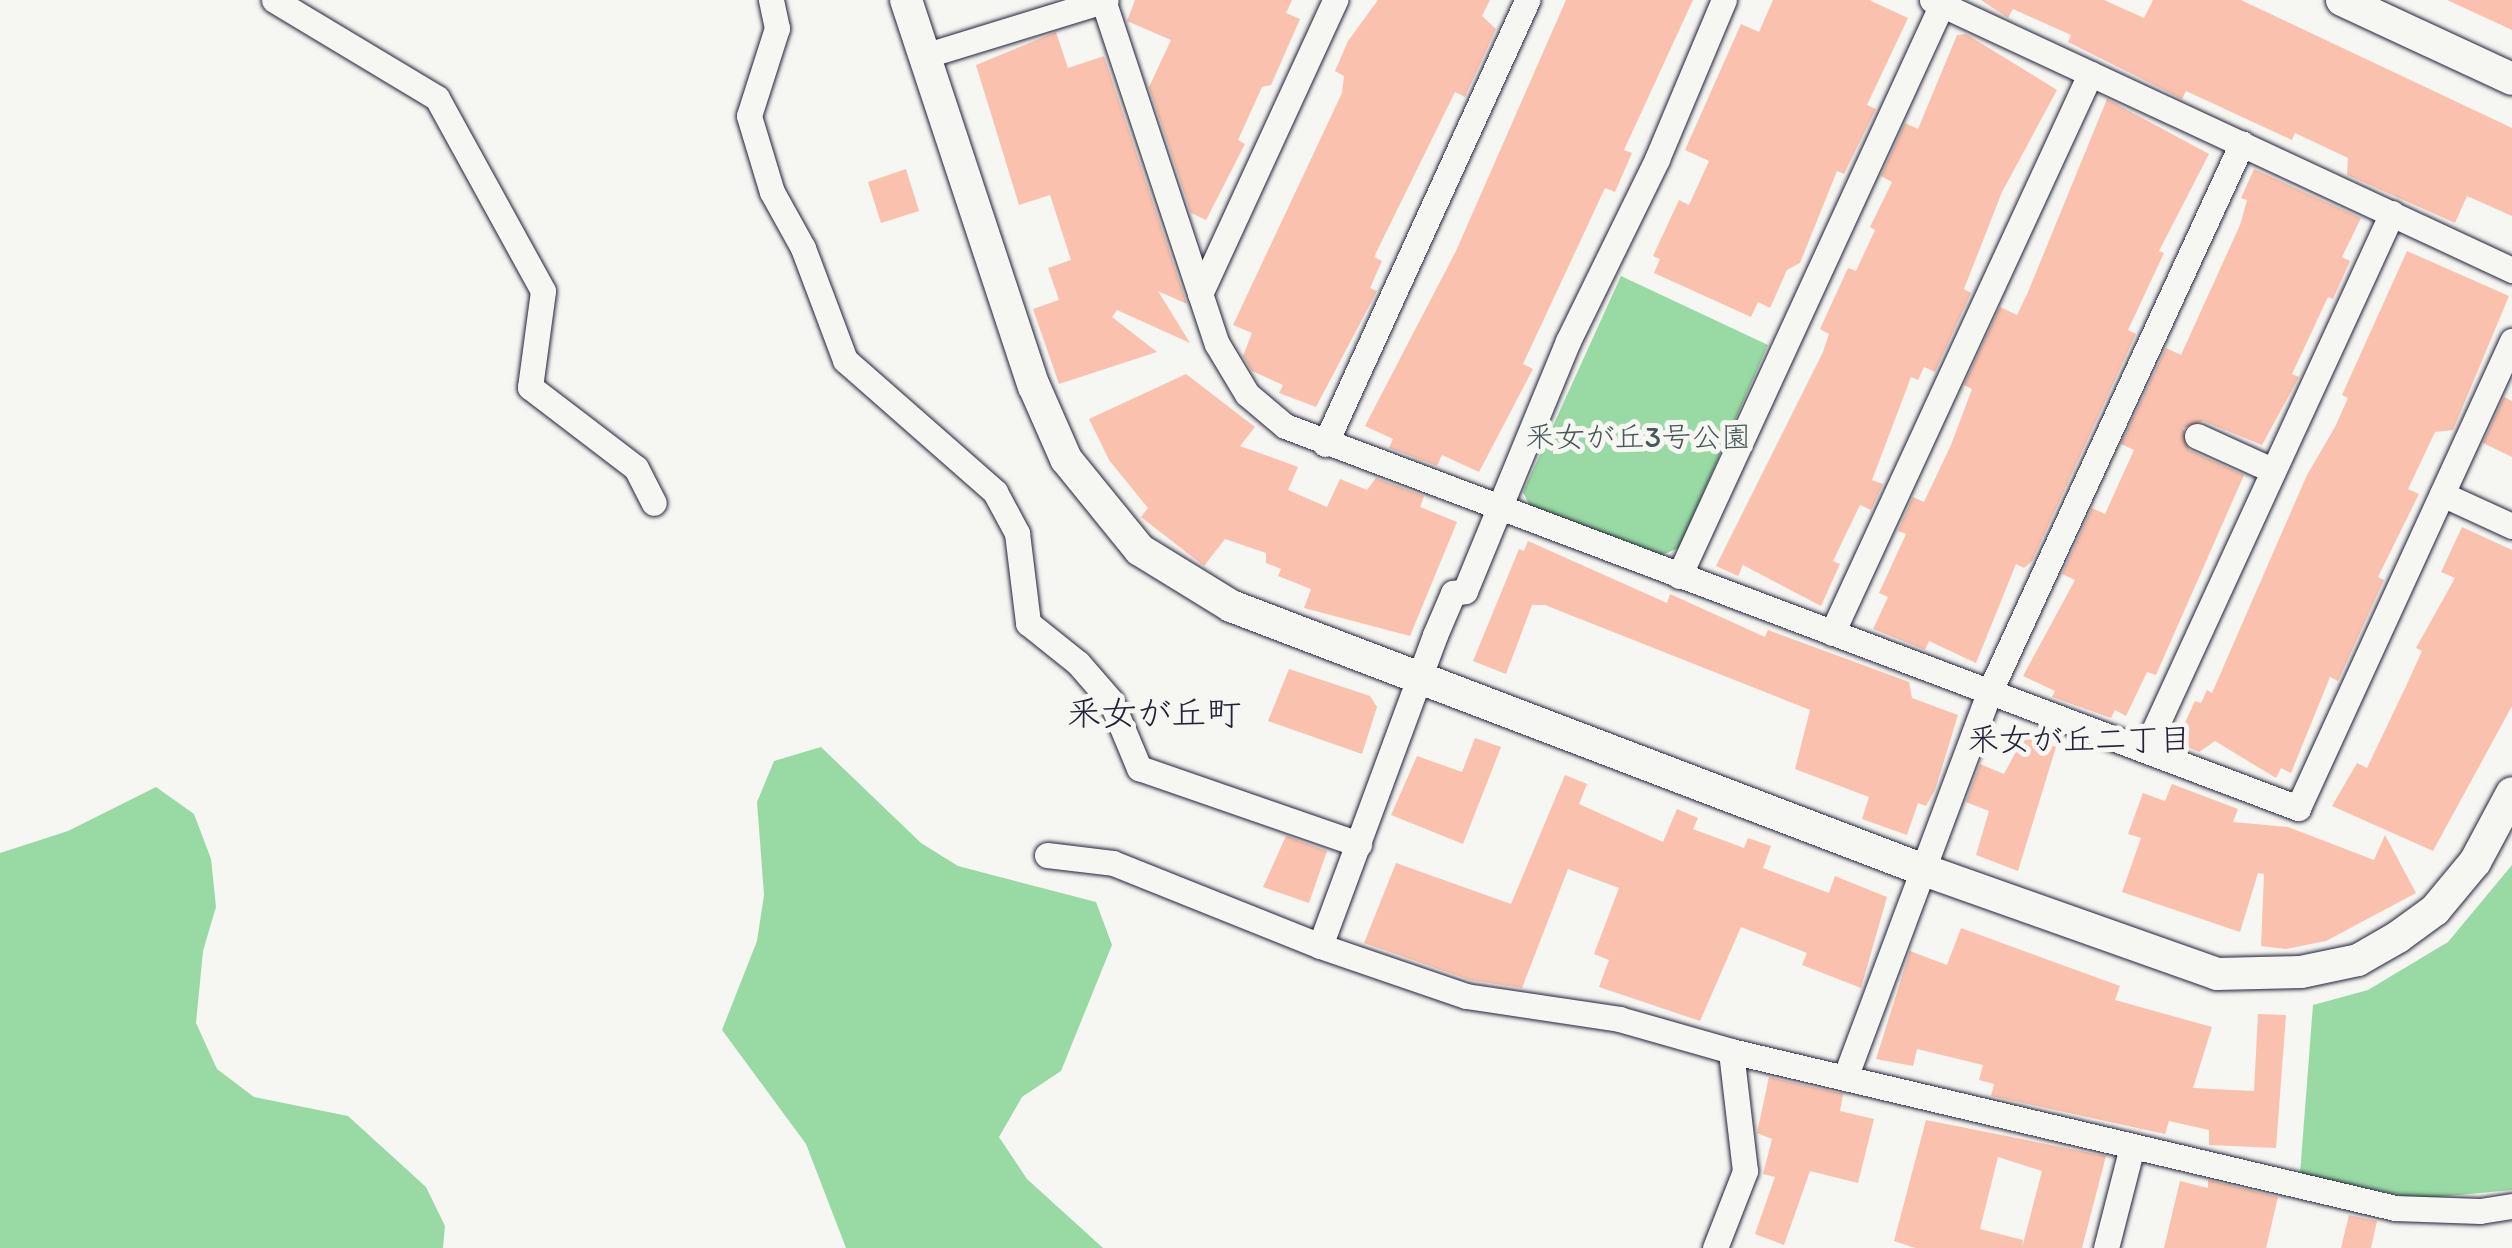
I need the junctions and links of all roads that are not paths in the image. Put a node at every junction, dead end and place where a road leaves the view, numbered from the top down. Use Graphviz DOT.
graph roads {
  1 [pos="274,0"];
  2 [pos="771,0"];
  3 [pos="906,0"];
  4 [pos="1104,0"];
  5 [pos="1335,0"];
  6 [pos="1527,0"];
  7 [pos="1724,0"];
  8 [pos="2342,0"];
  9 [pos="1937,2"];
  10 [pos="924,56"];
  11 [pos="2090,74"];
  12 [pos="2512,79"];
  13 [pos="2242,143"];
  14 [pos="2392,212"];
  15 [pos="2512,270"];
  16 [pos="1200,294"];
  17 [pos="2512,341"];
  18 [pos="2197,436"];
  19 [pos="1326,444"];
  20 [pos="2272,470"];
  21 [pos="2442,494"];
  22 [pos="654,503"];
  23 [pos="1496,505"];
  24 [pos="2512,526"];
  25 [pos="1679,576"];
  26 [pos="1832,634"];
  27 [pos="1422,682"];
  28 [pos="1989,693"];
  29 [pos="2145,750"];
  30 [pos="2512,794"];
  31 [pos="1359,844"];
  32 [pos="1047,855"];
  33 [pos="1921,870"];
  34 [pos="1320,946"];
  35 [pos="1731,1051"];
  36 [pos="1844,1078"];
  37 [pos="2132,1147"];
  38 [pos="2512,1206"];
  39 [pos="1715,1248"];
  40 [pos="2106,1248"];
  1 -- 22 [label="street"];
  2 -- 31 [label="street"];
  3 -- 10 [label="street"];
  4 -- 10 [label="street"];
  4 -- 16 [label="street"];
  5 -- 16 [label="street"];
  6 -- 19 [label="street"];
  7 -- 23 [label="street"];
  8 -- 12 [label="street"];
  9 -- 11 [label="street"];
  9 -- 25 [label="street"];
  10 -- 27 [label="street"];
  11 -- 13 [label="street"];
  11 -- 26 [label="street"];
  13 -- 14 [label="street"];
  13 -- 28 [label="street"];
  14 -- 15 [label="street"];
  14 -- 20 [label="street"];
  16 -- 19 [label="street"];
  17 -- 21 [label="street"];
  18 -- 20 [label="street"];
  19 -- 23 [label="street"];
  20 -- 29 [label="street"];
  21 -- 24 [label="street"];
  21 -- 29 [label="street"];
  23 -- 25 [label="street"];
  23 -- 27 [label="street"];
  25 -- 26 [label="street"];
  26 -- 28 [label="street"];
  27 -- 31 [label="street"];
  27 -- 33 [label="street"];
  28 -- 29 [label="street"];
  28 -- 33 [label="street"];
  30 -- 33 [label="street"];
  31 -- 34 [label="street"];
  32 -- 34 [label="street"];
  33 -- 36 [label="street"];
  34 -- 35 [label="street"];
  35 -- 36 [label="street"];
  35 -- 39 [label="street"];
  36 -- 37 [label="street"];
  37 -- 38 [label="street"];
  37 -- 40 [label="street"];
}
